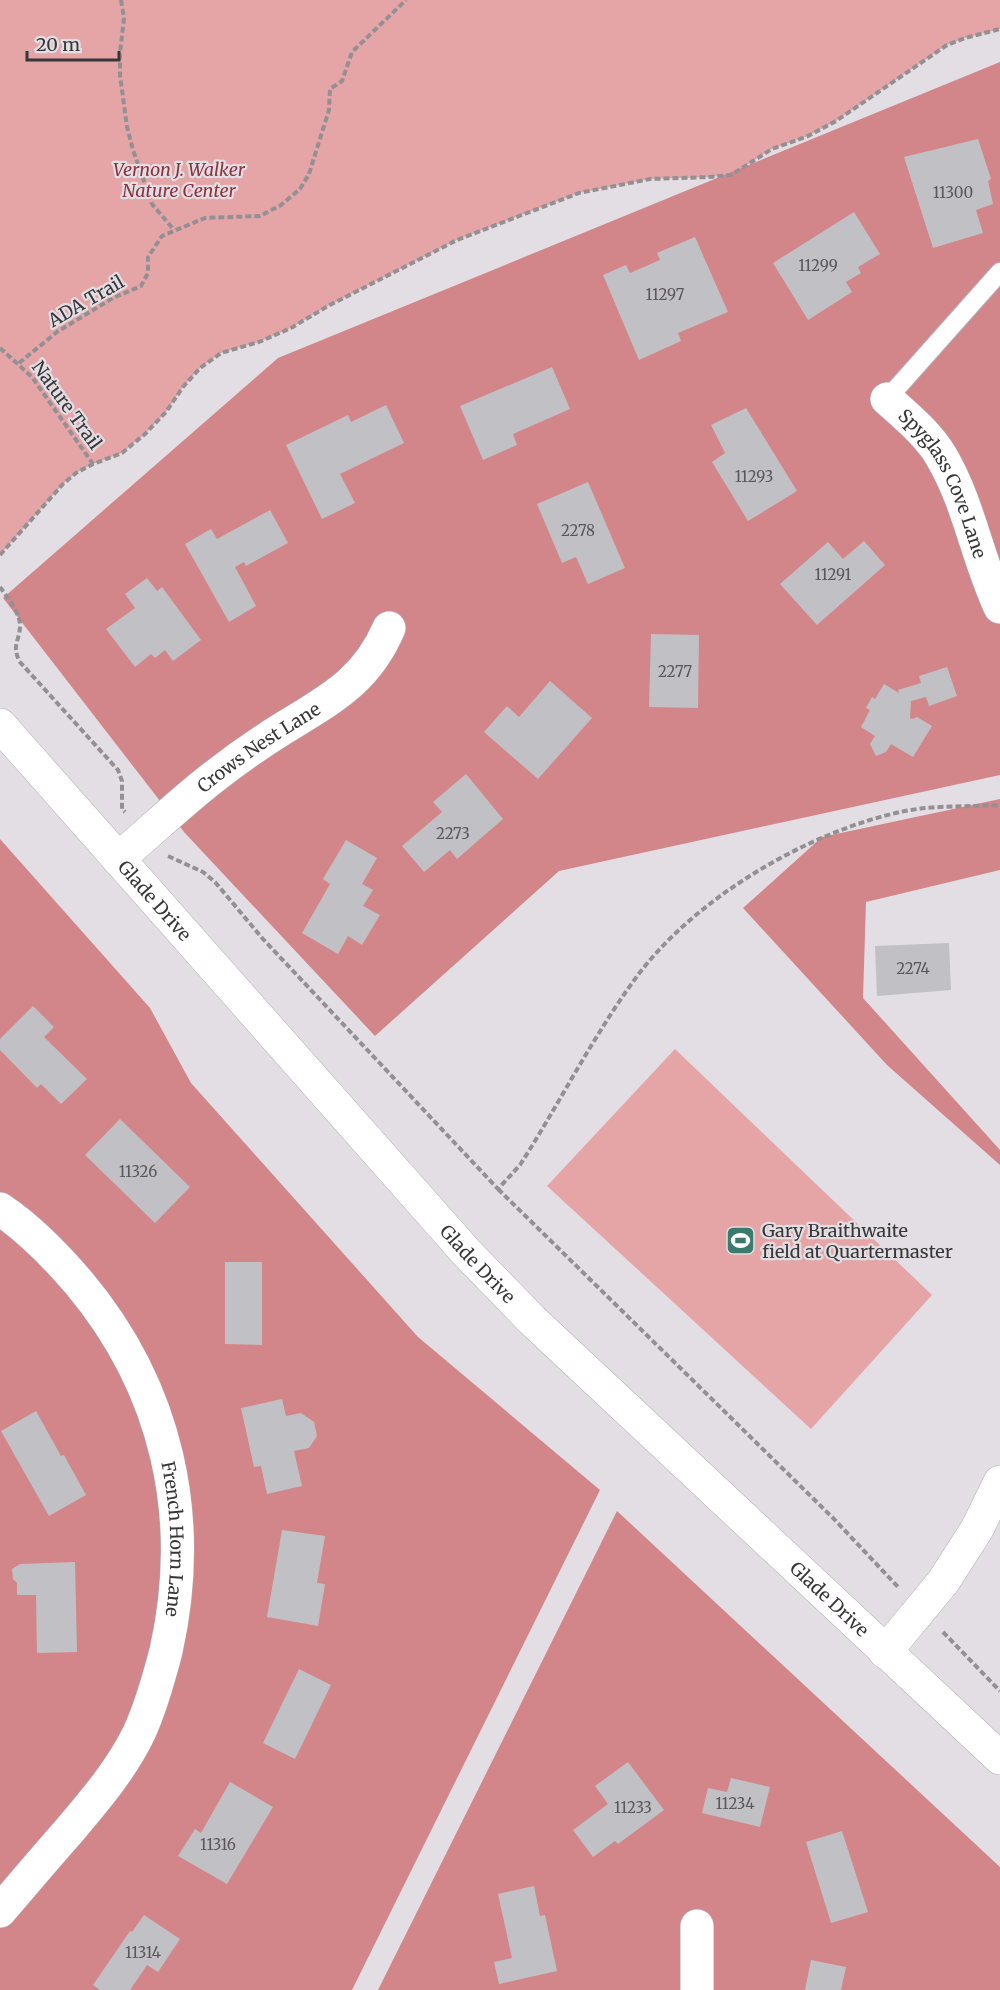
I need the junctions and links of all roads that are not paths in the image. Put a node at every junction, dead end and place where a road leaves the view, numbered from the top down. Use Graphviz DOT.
graph roads {
  1 [pos="1000,272"];
  2 [pos="887,399"];
  3 [pos="1000,607"];
  4 [pos="389,628"];
  5 [pos="0,725"];
  6 [pos="118,859"];
  7 [pos="0,1209"];
  8 [pos="1000,1482"];
  9 [pos="885,1652"];
  10 [pos="1000,1758"];
  11 [pos="0,1911"];
  12 [pos="697,1926"];
  13 [pos="697,1990"];
  1 -- 2 [label="lane"];
  2 -- 3 [label="street, Spyglass Cove Lane"];
  4 -- 6 [label="street, Crows Nest Lane"];
  5 -- 6 [label="street, Glade Drive"];
  6 -- 9 [label="street, Glade Drive"];
  7 -- 11 [label="street, French Horn Lane"];
  8 -- 9 [label="street"];
  9 -- 10 [label="street, Glade Drive"];
  12 -- 13 [label="street"];
}
